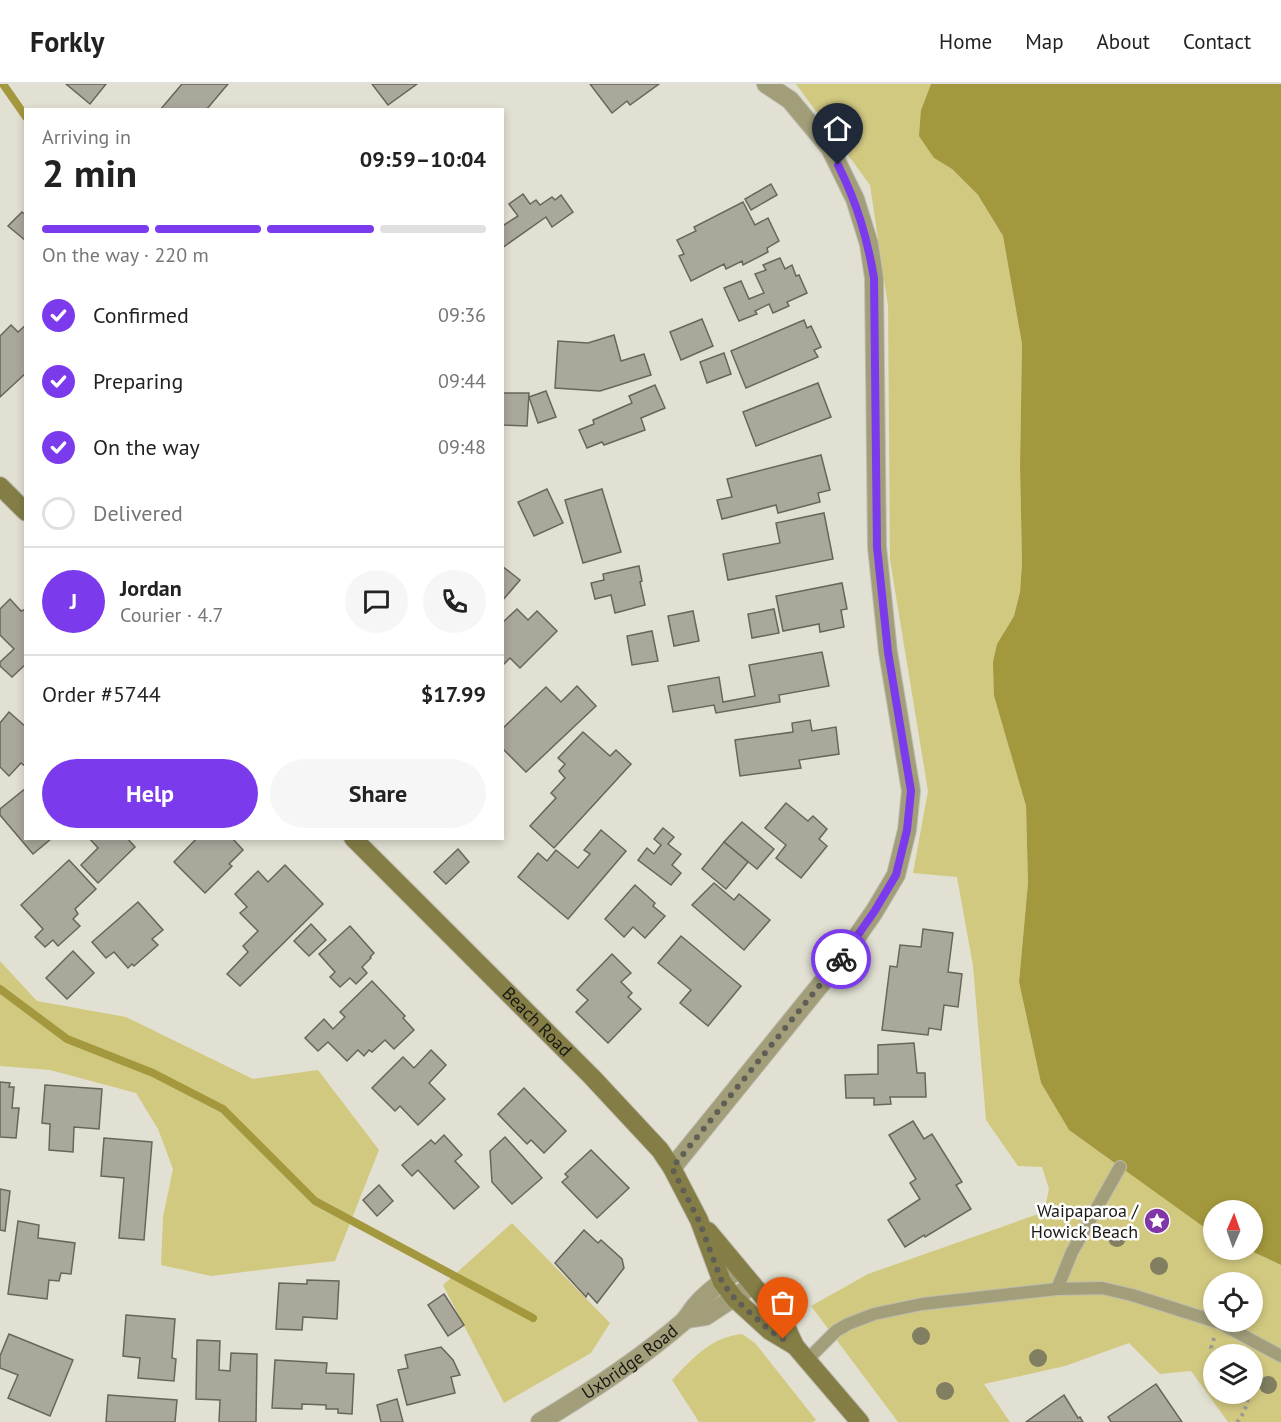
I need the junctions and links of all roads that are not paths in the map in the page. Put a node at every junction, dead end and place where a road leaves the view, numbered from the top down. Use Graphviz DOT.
graph roads {
  1 [pos="766,84"];
  2 [pos="0,486"];
  3 [pos="24,510"];
  4 [pos="355,840"];
  5 [pos="1120,1167"];
  6 [pos="672,1168"];
  7 [pos="699,1221"];
  8 [pos="740,1269"];
  9 [pos="722,1282"];
  10 [pos="753,1285"];
  11 [pos="1057,1289"];
  12 [pos="735,1299"];
  13 [pos="686,1319"];
  14 [pos="802,1352"];
  15 [pos="1281,1356"];
  16 [pos="540,1422"];
  17 [pos="860,1422"];
  1 -- 6 [label="street"];
  2 -- 3 [label="street"];
  4 -- 6 [label="street, Beach Road"];
  5 -- 11 [label="lane"];
  6 -- 7 [label="street, Beach Road"];
  7 -- 8 [label="street, Beach Road"];
  7 -- 9 [label="street, Beach Road"];
  8 -- 9 [label="street, Uxbridge Road"];
  8 -- 10 [label="street, Beach Road"];
  9 -- 12 [label="street, Beach Road"];
  9 -- 13 [label="street, Uxbridge Road"];
  10 -- 12 [label="street, Uxbridge Road"];
  10 -- 14 [label="street, Beach Road"];
  11 -- 14 [label="lane"];
  11 -- 15 [label="lane"];
  12 -- 13 [label="street, Uxbridge Road"];
  12 -- 14 [label="street, Beach Road"];
  13 -- 16 [label="street, Uxbridge Road"];
  14 -- 17 [label="street, Beach Road"];
}
